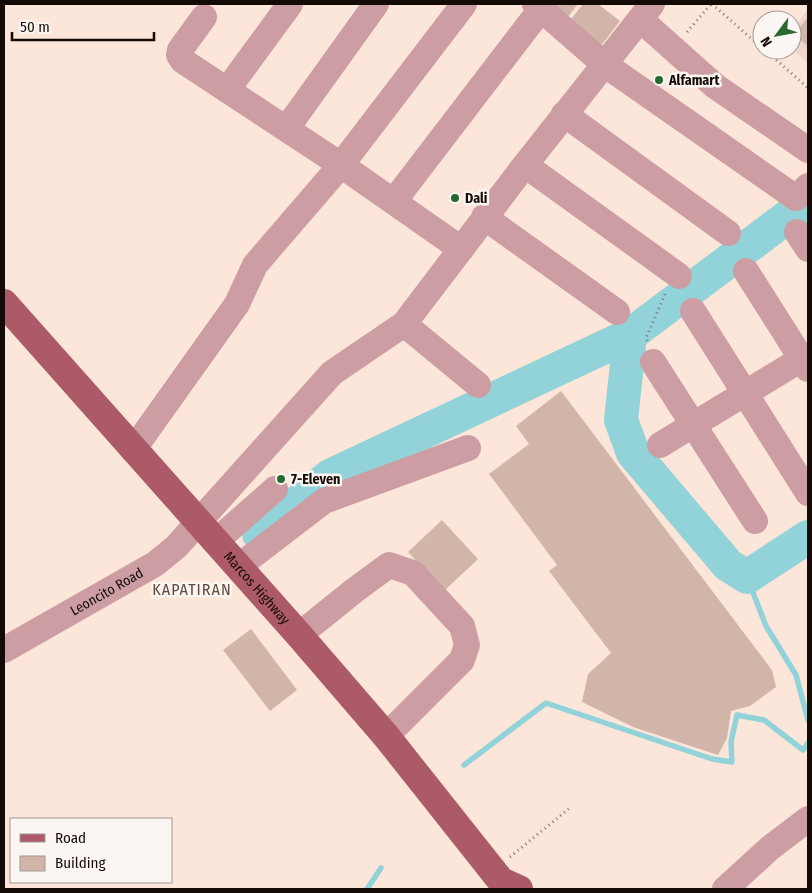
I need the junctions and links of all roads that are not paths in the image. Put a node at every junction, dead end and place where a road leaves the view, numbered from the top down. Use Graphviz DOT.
graph roads {
  1 [pos="290,4"];
  2 [pos="376,4"];
  3 [pos="464,4"];
  4 [pos="538,6"];
  5 [pos="646,12"];
  6 [pos="204,17"];
  7 [pos="604,64"];
  8 [pos="227,90"];
  9 [pos="564,114"];
  10 [pos="287,128"];
  11 [pos="808,150"];
  12 [pos="341,165"];
  13 [pos="525,165"];
  14 [pos="802,192"];
  15 [pos="394,201"];
  16 [pos="484,217"];
  17 [pos="728,233"];
  18 [pos="461,249"];
  19 [pos="746,271"];
  20 [pos="672,285"];
  21 [pos="4,303"];
  22 [pos="617,312"];
  23 [pos="693,312"];
  24 [pos="404,324"];
  25 [pos="649,350"];
  26 [pos="806,361"];
  27 [pos="478,385"];
  28 [pos="744,394"];
  29 [pos="693,425"];
  30 [pos="660,445"];
  31 [pos="468,448"];
  32 [pos="134,450"];
  33 [pos="274,489"];
  34 [pos="808,493"];
  35 [pos="755,520"];
  36 [pos="207,532"];
  37 [pos="238,567"];
  38 [pos="299,635"];
  39 [pos="4,650"];
  40 [pos="386,736"];
  41 [pos="808,819"];
  42 [pos="503,883"];
  43 [pos="725,889"];
  1 -- 8 [label="street"];
  2 -- 10 [label="street"];
  3 -- 12 [label="street"];
  4 -- 7 [label="street"];
  4 -- 15 [label="street"];
  5 -- 7 [label="street"];
  5 -- 11 [label="street"];
  6 -- 8 [label="street"];
  7 -- 9 [label="street"];
  7 -- 14 [label="street"];
  8 -- 10 [label="street"];
  9 -- 13 [label="street"];
  9 -- 17 [label="street"];
  10 -- 12 [label="street"];
  12 -- 15 [label="street"];
  12 -- 32 [label="street"];
  13 -- 16 [label="street"];
  13 -- 20 [label="street"];
  15 -- 18 [label="street"];
  16 -- 18 [label="street"];
  16 -- 22 [label="street"];
  18 -- 24 [label="street"];
  19 -- 26 [label="street"];
  21 -- 32 [label="main road, Marcos Highway"];
  23 -- 28 [label="street"];
  24 -- 27 [label="street"];
  24 -- 36 [label="street"];
  25 -- 29 [label="street"];
  26 -- 28 [label="street"];
  28 -- 29 [label="street"];
  28 -- 34 [label="street"];
  29 -- 30 [label="street"];
  29 -- 35 [label="street"];
  31 -- 37 [label="street"];
  32 -- 36 [label="main road, Marcos Highway"];
  33 -- 36 [label="street"];
  36 -- 37 [label="main road, Marcos Highway"];
  36 -- 39 [label="street, Leoncito Road"];
  37 -- 38 [label="main road, Marcos Highway"];
  38 -- 40 [label="main road, Marcos Highway"];
  38 -- 40 [label="street"];
  40 -- 42 [label="main road, Marcos Highway"];
  41 -- 43 [label="street"];
}
